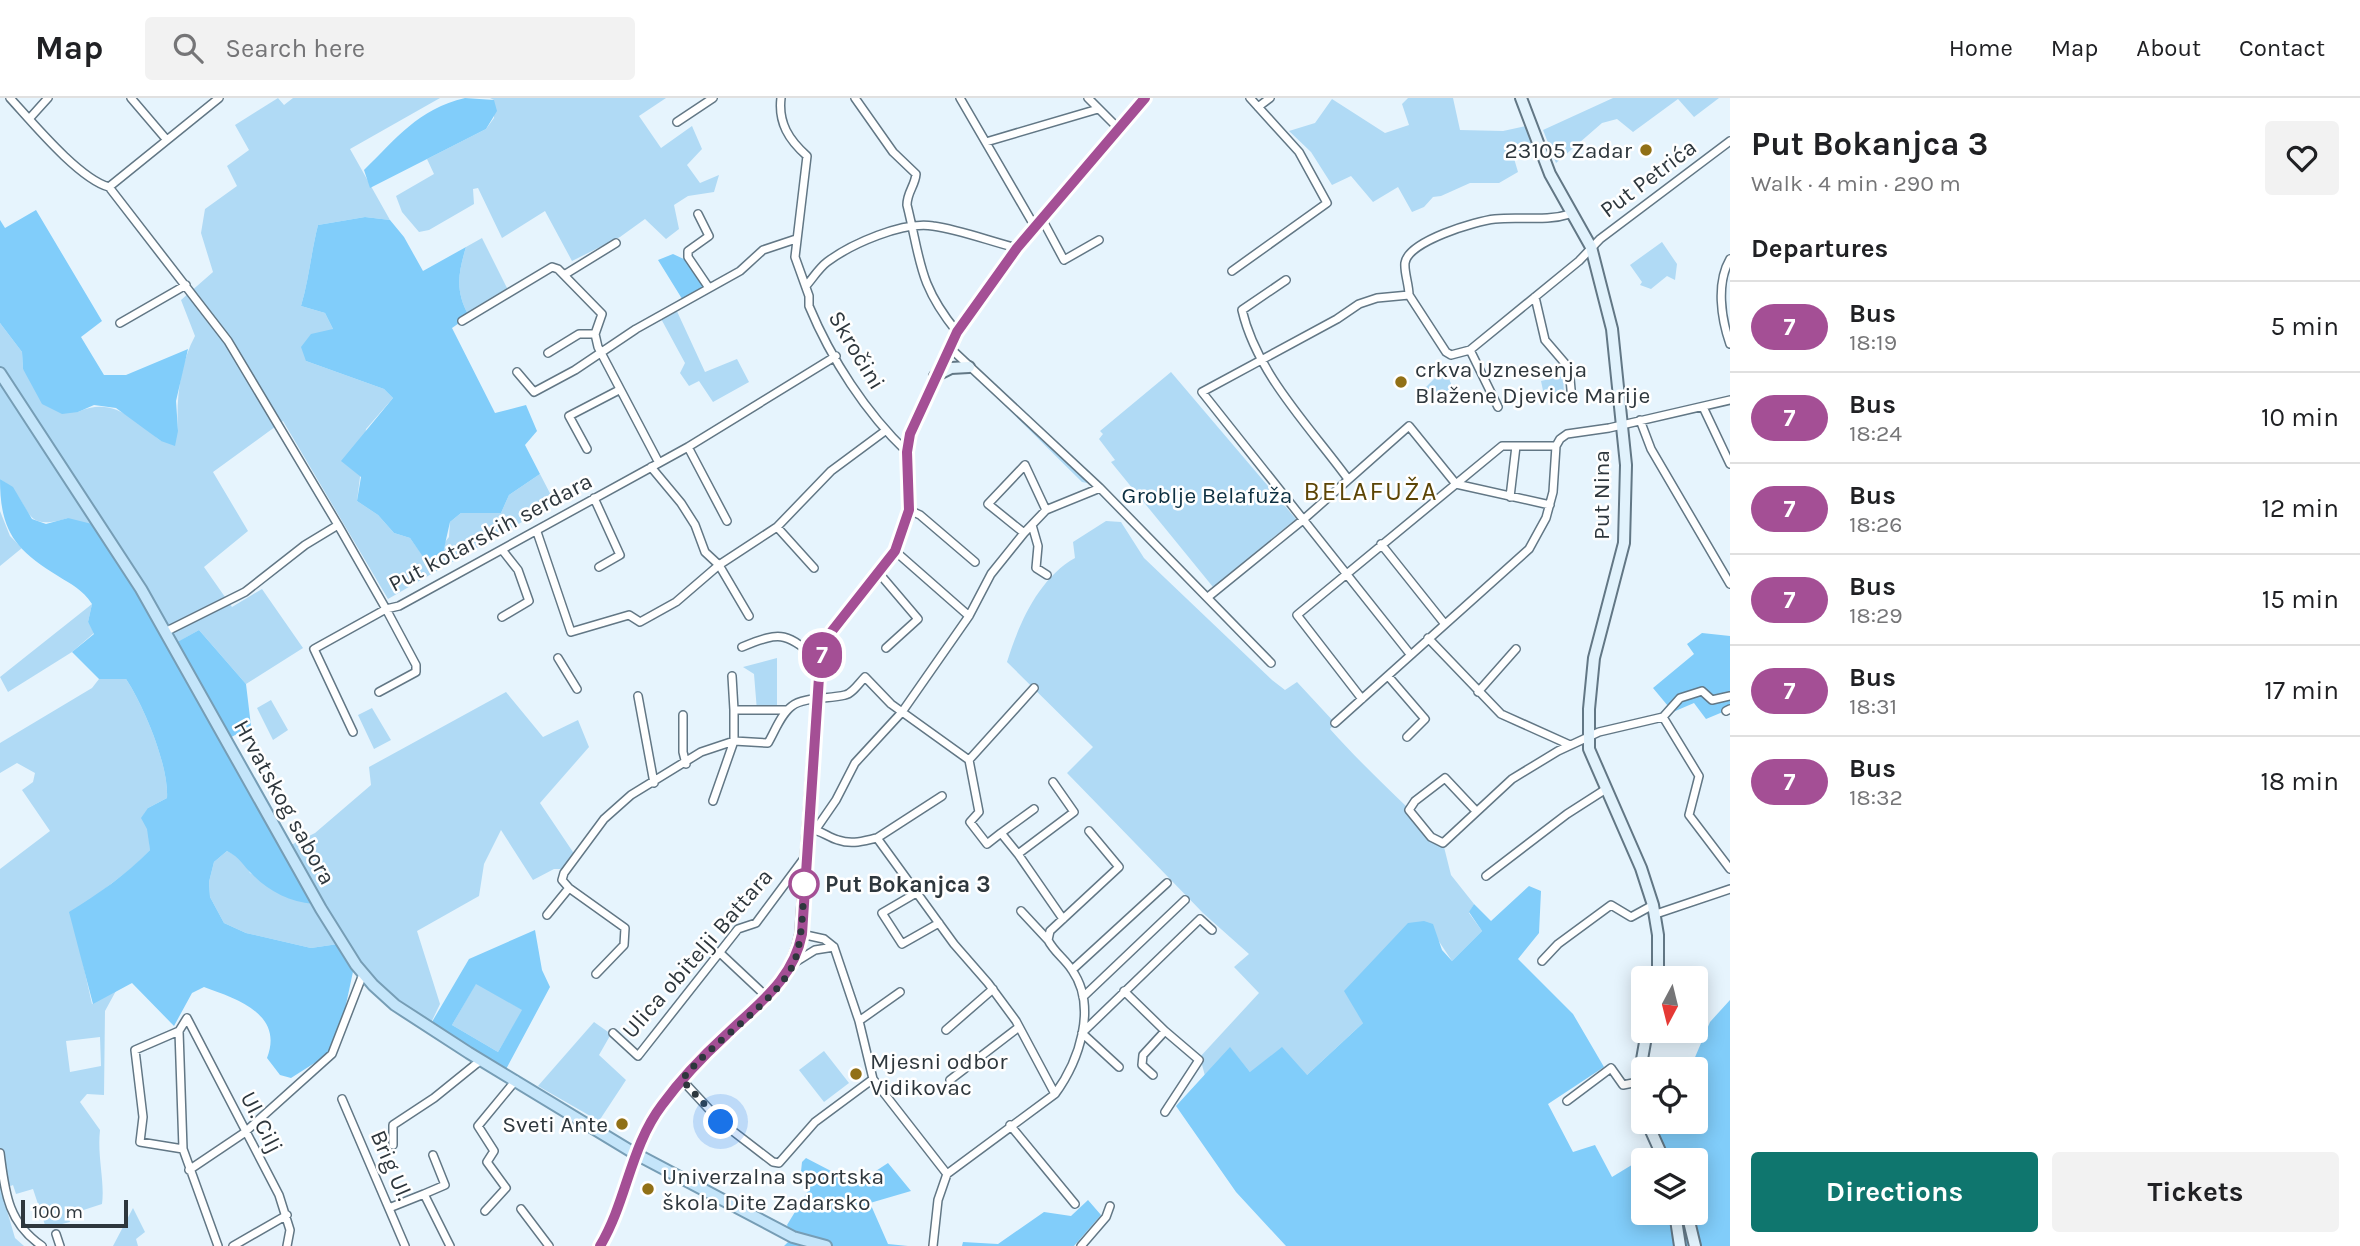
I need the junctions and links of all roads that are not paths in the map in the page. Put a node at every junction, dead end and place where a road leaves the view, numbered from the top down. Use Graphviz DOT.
graph roads {
  1 [pos="10,98"];
  2 [pos="48,98"];
  3 [pos="131,98"];
  4 [pos="219,98"];
  5 [pos="713,98"];
  6 [pos="781,98"];
  7 [pos="855,98"];
  8 [pos="960,98"];
  9 [pos="1088,98"];
  10 [pos="1145,98"];
  11 [pos="1250,98"];
  12 [pos="1270,98"];
  13 [pos="1521,98"];
  14 [pos="1258,107"];
  15 [pos="1098,108"];
  16 [pos="29,119"];
  17 [pos="677,122"];
  18 [pos="1119,129"];
  19 [pos="166,139"];
  20 [pos="1730,141"];
  21 [pos="986,142"];
  22 [pos="109,187"];
  23 [pos="698,214"];
  24 [pos="1570,214"];
  25 [pos="1038,223"];
  26 [pos="912,226"];
  27 [pos="796,239"];
  28 [pos="1099,240"];
  29 [pos="616,243"];
  30 [pos="1591,247"];
  31 [pos="1017,248"];
  32 [pos="1730,259"];
  33 [pos="1232,271"];
  34 [pos="564,275"];
  35 [pos="1286,280"];
  36 [pos="186,286"];
  37 [pos="806,286"];
  38 [pos="709,288"];
  39 [pos="1409,295"];
  40 [pos="1535,297"];
  41 [pos="461,321"];
  42 [pos="120,324"];
  43 [pos="957,332"];
  44 [pos="595,334"];
  45 [pos="1730,344"];
  46 [pos="949,347"];
  47 [pos="1470,350"];
  48 [pos="602,352"];
  49 [pos="548,353"];
  50 [pos="836,356"];
  51 [pos="1260,358"];
  52 [pos="969,367"];
  53 [pos="517,372"];
  54 [pos="0,373"];
  55 [pos="935,376"];
  56 [pos="619,390"];
  57 [pos="1572,400"];
  58 [pos="1730,400"];
  59 [pos="1498,407"];
  60 [pos="1703,407"];
  61 [pos="1640,420"];
  62 [pos="1621,424"];
  63 [pos="885,431"];
  64 [pos="1516,446"];
  65 [pos="1556,446"];
  66 [pos="688,447"];
  67 [pos="587,449"];
  68 [pos="907,452"];
  69 [pos="1730,464"];
  70 [pos="655,465"];
  71 [pos="1348,478"];
  72 [pos="1456,484"];
  73 [pos="1100,488"];
  74 [pos="1510,497"];
  75 [pos="594,498"];
  76 [pos="1550,505"];
  77 [pos="909,510"];
  78 [pos="1046,510"];
  79 [pos="1304,519"];
  80 [pos="727,521"];
  81 [pos="338,525"];
  82 [pos="1032,525"];
  83 [pos="777,527"];
  84 [pos="537,532"];
  85 [pos="1024,533"];
  86 [pos="1381,544"];
  87 [pos="503,551"];
  88 [pos="895,551"];
  89 [pos="975,562"];
  90 [pos="719,565"];
  91 [pos="599,567"];
  92 [pos="814,568"];
  93 [pos="878,572"];
  94 [pos="1346,574"];
  95 [pos="1047,575"];
  96 [pos="1730,584"];
  97 [pos="1208,597"];
  98 [pos="386,609"];
  99 [pos="749,616"];
  100 [pos="969,616"];
  101 [pos="502,617"];
  102 [pos="1444,623"];
  103 [pos="165,632"];
  104 [pos="1428,638"];
  105 [pos="742,648"];
  106 [pos="886,648"];
  107 [pos="1516,649"];
  108 [pos="1410,654"];
  109 [pos="558,658"];
  110 [pos="820,662"];
  111 [pos="1270,663"];
  112 [pos="732,676"];
  113 [pos="1388,676"];
  114 [pos="1034,688"];
  115 [pos="577,689"];
  116 [pos="379,692"];
  117 [pos="1478,692"];
  118 [pos="638,696"];
  119 [pos="1730,696"];
  120 [pos="1362,699"];
  121 [pos="815,702"];
  122 [pos="734,710"];
  123 [pos="787,710"];
  124 [pos="902,712"];
  125 [pos="683,715"];
  126 [pos="1663,716"];
  127 [pos="1335,723"];
  128 [pos="353,732"];
  129 [pos="1589,736"];
  130 [pos="1407,737"];
  131 [pos="734,741"];
  132 [pos="1570,745"];
  133 [pos="969,760"];
  134 [pos="686,764"];
  135 [pos="1053,782"];
  136 [pos="654,783"];
  137 [pos="1606,789"];
  138 [pos="942,796"];
  139 [pos="713,801"];
  140 [pos="1034,809"];
  141 [pos="1476,811"];
  142 [pos="812,829"];
  143 [pos="1089,831"];
  144 [pos="1001,833"];
  145 [pos="877,838"];
  146 [pos="1018,854"];
  147 [pos="806,856"];
  148 [pos="1730,869"];
  149 [pos="1486,876"];
  150 [pos="1167,884"];
  151 [pos="569,888"];
  152 [pos="1730,889"];
  153 [pos="918,892"];
  154 [pos="1185,900"];
  155 [pos="1655,910"];
  156 [pos="1021,911"];
  157 [pos="547,915"];
  158 [pos="1063,919"];
  159 [pos="939,923"];
  160 [pos="1212,930"];
  161 [pos="802,934"];
  162 [pos="1048,940"];
  163 [pos="834,947"];
  164 [pos="719,952"];
  165 [pos="1542,961"];
  166 [pos="794,963"];
  167 [pos="1657,966"];
  168 [pos="1072,970"];
  169 [pos="363,974"];
  170 [pos="596,974"];
  171 [pos="993,989"];
  172 [pos="1124,991"];
  173 [pos="900,992"];
  174 [pos="767,997"];
  175 [pos="1083,997"];
  176 [pos="859,1021"];
  177 [pos="1019,1027"];
  178 [pos="946,1030"];
  179 [pos="179,1031"];
  180 [pos="1165,1031"];
  181 [pos="613,1033"];
  182 [pos="1082,1033"];
  183 [pos="481,1060"];
  184 [pos="1119,1067"];
  185 [pos="1153,1075"];
  186 [pos="873,1079"];
  187 [pos="516,1080"];
  188 [pos="682,1080"];
  189 [pos="950,1080"];
  190 [pos="1631,1083"];
  191 [pos="1055,1094"];
  192 [pos="342,1099"];
  193 [pos="1566,1101"];
  194 [pos="1166,1112"];
  195 [pos="1010,1125"];
  196 [pos="244,1133"];
  197 [pos="393,1144"];
  198 [pos="183,1149"];
  199 [pos="0,1153"];
  200 [pos="634,1153"];
  201 [pos="433,1155"];
  202 [pos="189,1170"];
  203 [pos="947,1174"];
  204 [pos="424,1194"];
  205 [pos="1074,1204"];
  206 [pos="1110,1206"];
  207 [pos="389,1208"];
  208 [pos="521,1209"];
  209 [pos="485,1211"];
  210 [pos="287,1215"];
  211 [pos="1677,1225"];
  212 [pos="1690,1225"];
  213 [pos="56,1234"];
  214 [pos="41,1246"];
  215 [pos="60,1246"];
  216 [pos="218,1246"];
  217 [pos="233,1246"];
  218 [pos="287,1246"];
  219 [pos="405,1246"];
  220 [pos="450,1246"];
  221 [pos="549,1246"];
  222 [pos="600,1246"];
  223 [pos="825,1246"];
  224 [pos="933,1246"];
  225 [pos="1081,1246"];
  226 [pos="1680,1246"];
  227 [pos="1695,1246"];
  1 -- 16 [label="street, Put kotarskih serdara"];
  2 -- 16 [label="street"];
  3 -- 19 [label="street"];
  4 -- 19 [label="street"];
  5 -- 17 [label="street"];
  6 -- 27 [label="street, Skročini"];
  7 -- 26 [label="street"];
  8 -- 21 [label="street"];
  9 -- 15 [label="street"];
  10 -- 18 [label="main road"];
  11 -- 14 [label="street"];
  12 -- 14 [label="street"];
  13 -- 24 [label="main road, Put Nina"];
  14 -- 33 [label="street"];
  15 -- 18 [label="street"];
  15 -- 21 [label="street"];
  16 -- 22 [label="street, Put kotarskih serdara"];
  18 -- 25 [label="main road"];
  19 -- 22 [label="street"];
  20 -- 30 [label="street, Put Petrića"];
  21 -- 25 [label="street"];
  22 -- 36 [label="street, Put kotarskih serdara"];
  23 -- 38 [label="street"];
  24 -- 30 [label="main road, Put Nina"];
  24 -- 39 [label="street"];
  25 -- 28 [label="street"];
  25 -- 31 [label="main road"];
  26 -- 31 [label="street"];
  26 -- 37 [label="street"];
  26 -- 43 [label="street"];
  27 -- 37 [label="street, Skročini"];
  27 -- 38 [label="street"];
  29 -- 34 [label="street"];
  30 -- 40 [label="street, Put Petrića"];
  30 -- 62 [label="main road, Put Nina"];
  31 -- 43 [label="main road"];
  32 -- 45 [label="street"];
  34 -- 41 [label="street"];
  34 -- 44 [label="street"];
  35 -- 51 [label="street"];
  36 -- 42 [label="street"];
  36 -- 81 [label="street, Put kotarskih serdara"];
  37 -- 50 [label="street, Skročini"];
  38 -- 48 [label="street"];
  39 -- 47 [label="street"];
  39 -- 51 [label="street"];
  40 -- 47 [label="street, Put Petrića"];
  40 -- 57 [label="street"];
  43 -- 46 [label="main road"];
  44 -- 48 [label="street"];
  44 -- 49 [label="street"];
  46 -- 52 [label="street"];
  46 -- 55 [label="main road"];
  47 -- 59 [label="street"];
  48 -- 53 [label="street"];
  48 -- 56 [label="street"];
  50 -- 63 [label="street, Skročini"];
  50 -- 66 [label="street, Put kotarskih serdara"];
  51 -- 71 [label="street"];
  51 -- 79 [label="street"];
  52 -- 55 [label="main road"];
  52 -- 73 [label="street"];
  54 -- 103 [label="main road, Hrvatskog sabora"];
  55 -- 68 [label="main road"];
  56 -- 67 [label="street"];
  56 -- 70 [label="street"];
  58 -- 60 [label="street"];
  60 -- 61 [label="street"];
  60 -- 69 [label="street"];
  61 -- 62 [label="street"];
  61 -- 96 [label="street"];
  62 -- 65 [label="street"];
  62 -- 129 [label="main road, Put Nina"];
  63 -- 68 [label="street, Skročini"];
  63 -- 83 [label="street"];
  64 -- 65 [label="street"];
  64 -- 72 [label="street"];
  64 -- 74 [label="street"];
  65 -- 76 [label="street"];
  66 -- 70 [label="street, Put kotarskih serdara"];
  66 -- 80 [label="street"];
  68 -- 77 [label="main road"];
  70 -- 75 [label="street, Put kotarskih serdara"];
  70 -- 90 [label="street"];
  71 -- 72 [label="street"];
  71 -- 79 [label="street"];
  72 -- 74 [label="street"];
  72 -- 86 [label="street"];
  73 -- 78 [label="street"];
  73 -- 97 [label="street"];
  74 -- 76 [label="street"];
  75 -- 84 [label="street, Put kotarskih serdara"];
  75 -- 91 [label="street"];
  76 -- 102 [label="street"];
  77 -- 88 [label="main road"];
  77 -- 89 [label="street"];
  78 -- 82 [label="street"];
  78 -- 85 [label="street"];
  79 -- 94 [label="street"];
  79 -- 97 [label="street"];
  81 -- 98 [label="street, Put kotarskih serdara"];
  81 -- 103 [label="street"];
  82 -- 85 [label="street"];
  82 -- 95 [label="street"];
  83 -- 90 [label="street"];
  83 -- 92 [label="street"];
  84 -- 87 [label="street, Put kotarskih serdara"];
  84 -- 90 [label="street"];
  85 -- 100 [label="street"];
  86 -- 94 [label="street"];
  86 -- 102 [label="street"];
  87 -- 98 [label="street, Put kotarskih serdara"];
  87 -- 101 [label="street"];
  88 -- 93 [label="main road"];
  88 -- 100 [label="street"];
  90 -- 99 [label="street"];
  93 -- 106 [label="street"];
  93 -- 110 [label="main road"];
  94 -- 108 [label="street"];
  94 -- 120 [label="street"];
  97 -- 111 [label="street"];
  98 -- 116 [label="street"];
  98 -- 128 [label="street"];
  100 -- 124 [label="street"];
  102 -- 104 [label="street"];
  103 -- 169 [label="main road, Hrvatskog sabora"];
  104 -- 108 [label="street"];
  104 -- 117 [label="street"];
  105 -- 110 [label="street"];
  107 -- 117 [label="street"];
  108 -- 113 [label="street"];
  109 -- 115 [label="street"];
  110 -- 121 [label="main road"];
  112 -- 122 [label="street"];
  113 -- 120 [label="street"];
  113 -- 130 [label="street"];
  114 -- 133 [label="street"];
  117 -- 132 [label="street"];
  118 -- 136 [label="street"];
  119 -- 126 [label="street"];
  120 -- 127 [label="street"];
  121 -- 123 [label="street"];
  121 -- 124 [label="street"];
  121 -- 142 [label="main road"];
  122 -- 123 [label="street"];
  122 -- 131 [label="street"];
  123 -- 131 [label="street"];
  124 -- 133 [label="street"];
  124 -- 142 [label="street"];
  125 -- 134 [label="street"];
  126 -- 129 [label="street"];
  126 -- 148 [label="street"];
  129 -- 132 [label="street"];
  129 -- 137 [label="main road, Put Nina"];
  131 -- 134 [label="street"];
  131 -- 139 [label="street"];
  132 -- 141 [label="street"];
  133 -- 144 [label="street"];
  134 -- 136 [label="street"];
  135 -- 146 [label="street"];
  136 -- 151 [label="street"];
  137 -- 149 [label="street"];
  137 -- 155 [label="main road, Put Nina"];
  138 -- 145 [label="street"];
  140 -- 144 [label="street"];
  141 -- 141 [label="street"];
  142 -- 145 [label="street"];
  142 -- 147 [label="main road"];
  143 -- 158 [label="street"];
  144 -- 146 [label="street"];
  145 -- 153 [label="street"];
  146 -- 158 [label="street"];
  147 -- 161 [label="main road"];
  147 -- 164 [label="street, Ulica obitelji Battara"];
  150 -- 168 [label="street"];
  151 -- 157 [label="street"];
  151 -- 170 [label="street"];
  152 -- 155 [label="street"];
  153 -- 159 [label="street"];
  153 -- 159 [label="street"];
  154 -- 175 [label="street"];
  155 -- 165 [label="street"];
  155 -- 167 [label="main road, Put Nina"];
  156 -- 162 [label="street"];
  158 -- 162 [label="street"];
  159 -- 171 [label="street"];
  160 -- 172 [label="street"];
  161 -- 163 [label="street"];
  161 -- 166 [label="main road"];
  162 -- 168 [label="street"];
  163 -- 166 [label="street"];
  163 -- 176 [label="street"];
  164 -- 174 [label="street"];
  164 -- 181 [label="street, Ulica obitelji Battara"];
  166 -- 174 [label="main road"];
  168 -- 175 [label="street"];
  169 -- 183 [label="main road, Hrvatskog sabora"];
  169 -- 196 [label="street"];
  171 -- 177 [label="street"];
  171 -- 178 [label="street"];
  172 -- 180 [label="street"];
  172 -- 182 [label="street"];
  173 -- 176 [label="street"];
  174 -- 188 [label="main road"];
  175 -- 182 [label="street"];
  176 -- 186 [label="street"];
  177 -- 189 [label="street"];
  177 -- 191 [label="street"];
  179 -- 196 [label="street, Ul. Cilj"];
  179 -- 198 [label="street"];
  179 -- 198 [label="street"];
  180 -- 185 [label="street"];
  180 -- 194 [label="street"];
  182 -- 184 [label="street"];
  182 -- 191 [label="street"];
  183 -- 187 [label="main road, Hrvatskog sabora"];
  183 -- 197 [label="street"];
  186 -- 188 [label="street"];
  186 -- 203 [label="street"];
  187 -- 200 [label="main road, Hrvatskog sabora"];
  187 -- 209 [label="street"];
  188 -- 200 [label="main road"];
  190 -- 193 [label="street"];
  191 -- 195 [label="street"];
  192 -- 207 [label="street, Brig Ul."];
  195 -- 203 [label="street"];
  195 -- 205 [label="street"];
  196 -- 202 [label="street"];
  196 -- 210 [label="street, Ul. Cilj"];
  198 -- 202 [label="street"];
  199 -- 214 [label="street"];
  200 -- 222 [label="main road"];
  200 -- 223 [label="main road, Hrvatskog sabora"];
  201 -- 204 [label="street"];
  202 -- 216 [label="street"];
  203 -- 224 [label="street"];
  204 -- 207 [label="street"];
  204 -- 220 [label="street"];
  206 -- 225 [label="street"];
  207 -- 219 [label="street, Brig Ul."];
  208 -- 221 [label="street"];
  210 -- 217 [label="street"];
  210 -- 218 [label="street, Ul. Cilj"];
  211 -- 226 [label="main road"];
  212 -- 227 [label="main road"];
  213 -- 215 [label="street"];
}
